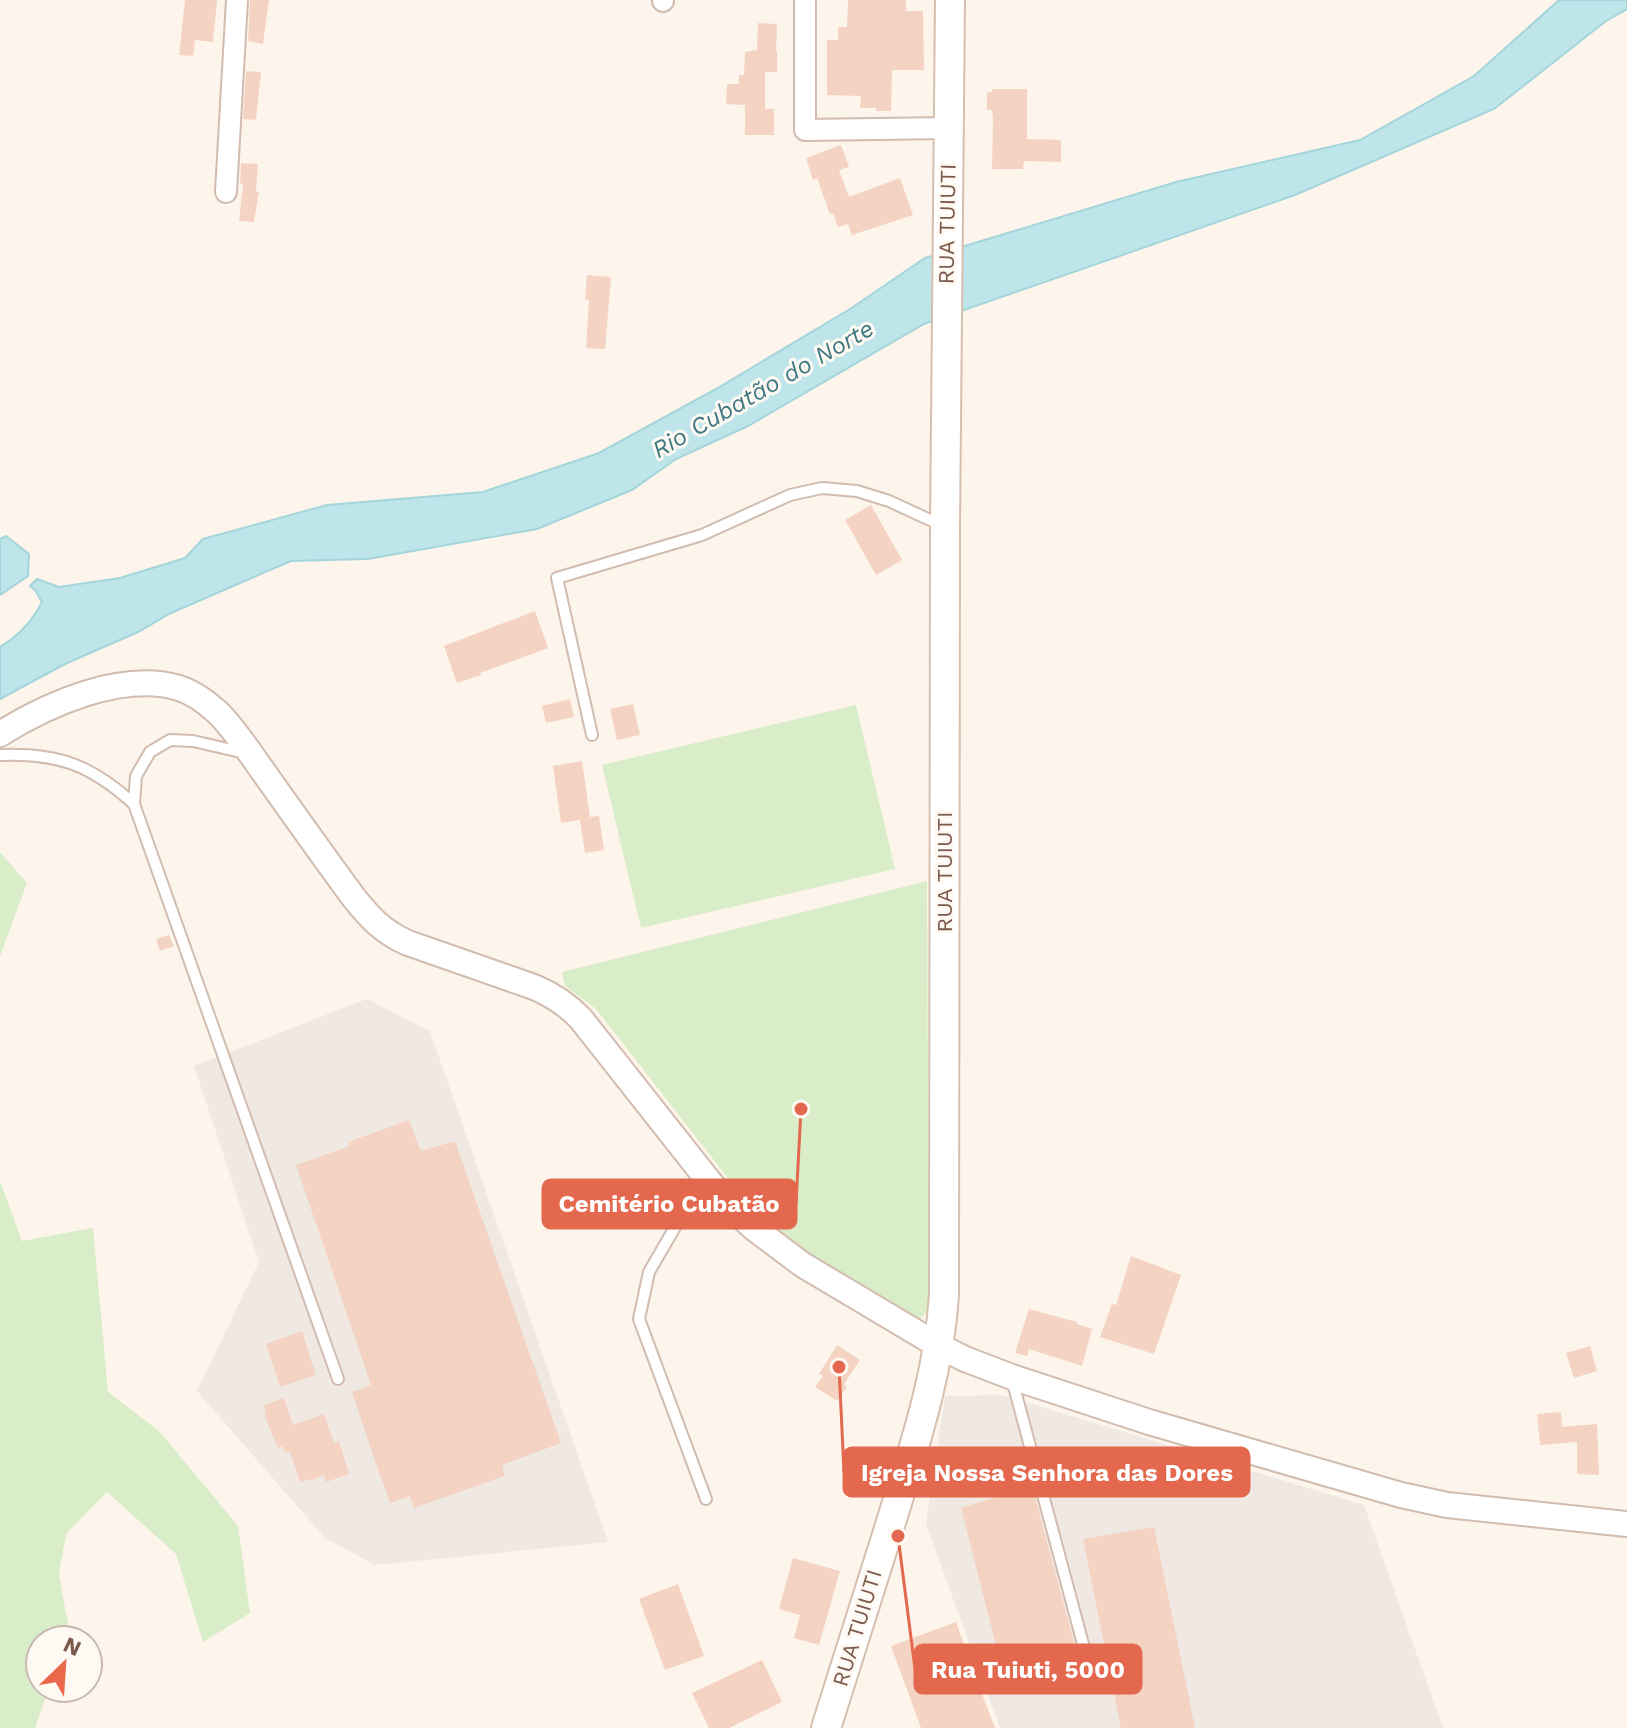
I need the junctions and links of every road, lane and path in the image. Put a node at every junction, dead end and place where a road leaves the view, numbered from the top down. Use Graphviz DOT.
graph roads {
  1 [pos="237,0"];
  2 [pos="805,0"];
  3 [pos="950,0"];
  4 [pos="948,128"];
  5 [pos="226,192"];
  6 [pos="945,527"];
  7 [pos="0,734"];
  8 [pos="592,735"];
  9 [pos="251,754"];
  10 [pos="0,755"];
  11 [pos="134,804"];
  12 [pos="708,1180"];
  13 [pos="939,1346"];
  14 [pos="1012,1377"];
  15 [pos="338,1379"];
  16 [pos="706,1499"];
  17 [pos="1627,1524"];
  18 [pos="1094,1685"];
  19 [pos="826,1728"];
  1 -- 5 [label="street"];
  2 -- 4 [label="street"];
  3 -- 4 [label="main road, RUA TUIUTI"];
  4 -- 6 [label="main road, RUA TUIUTI"];
  6 -- 8 [label="lane"];
  6 -- 13 [label="main road, RUA TUIUTI"];
  7 -- 9 [label="street"];
  9 -- 11 [label="lane"];
  9 -- 12 [label="street"];
  10 -- 11 [label="lane"];
  11 -- 15 [label="lane"];
  12 -- 13 [label="street"];
  12 -- 16 [label="lane"];
  13 -- 14 [label="street"];
  13 -- 19 [label="main road, RUA TUIUTI"];
  14 -- 17 [label="street"];
  14 -- 18 [label="lane"];
}
